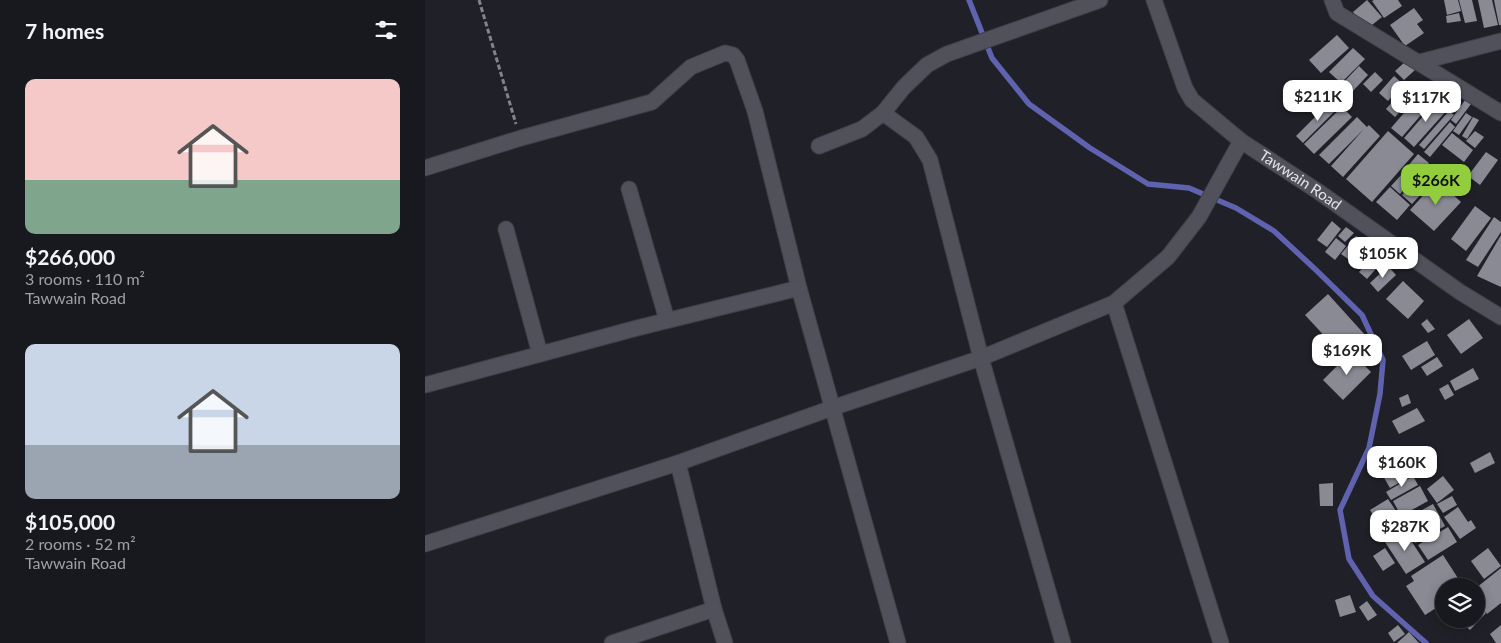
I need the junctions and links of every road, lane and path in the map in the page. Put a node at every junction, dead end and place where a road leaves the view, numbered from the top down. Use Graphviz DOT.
graph roads {
  1 [pos="479,0"];
  2 [pos="1100,0"];
  3 [pos="1154,0"];
  4 [pos="1332,0"];
  5 [pos="1501,42"];
  6 [pos="1420,62"];
  7 [pos="1501,112"];
  8 [pos="883,113"];
  9 [pos="521,138"];
  10 [pos="1241,142"];
  11 [pos="819,146"];
  12 [pos="425,168"];
  13 [pos="629,190"];
  14 [pos="506,229"];
  15 [pos="799,288"];
  16 [pos="1115,303"];
  17 [pos="1501,317"];
  18 [pos="667,320"];
  19 [pos="540,354"];
  20 [pos="981,358"];
  21 [pos="425,385"];
  22 [pos="832,408"];
  23 [pos="678,463"];
  24 [pos="425,544"];
  25 [pos="714,609"];
  26 [pos="613,643"];
  27 [pos="725,643"];
  28 [pos="898,643"];
  29 [pos="1063,643"];
  30 [pos="1221,643"];
  1 -- 9 [label="path"];
  2 -- 8 [label="street"];
  3 -- 10 [label="street, Tawwain Road"];
  4 -- 6 [label="street"];
  5 -- 6 [label="street"];
  6 -- 7 [label="street"];
  8 -- 11 [label="street"];
  8 -- 20 [label="street"];
  9 -- 12 [label="street"];
  9 -- 15 [label="street"];
  10 -- 16 [label="street"];
  10 -- 17 [label="street, Tawwain Road"];
  13 -- 18 [label="street"];
  14 -- 19 [label="street"];
  15 -- 18 [label="street"];
  15 -- 22 [label="street"];
  16 -- 20 [label="street"];
  16 -- 30 [label="street"];
  18 -- 19 [label="street"];
  19 -- 21 [label="street"];
  20 -- 22 [label="street"];
  20 -- 29 [label="street"];
  22 -- 23 [label="street"];
  22 -- 28 [label="street"];
  23 -- 24 [label="street"];
  23 -- 25 [label="street"];
  25 -- 26 [label="street"];
  25 -- 27 [label="street"];
}
